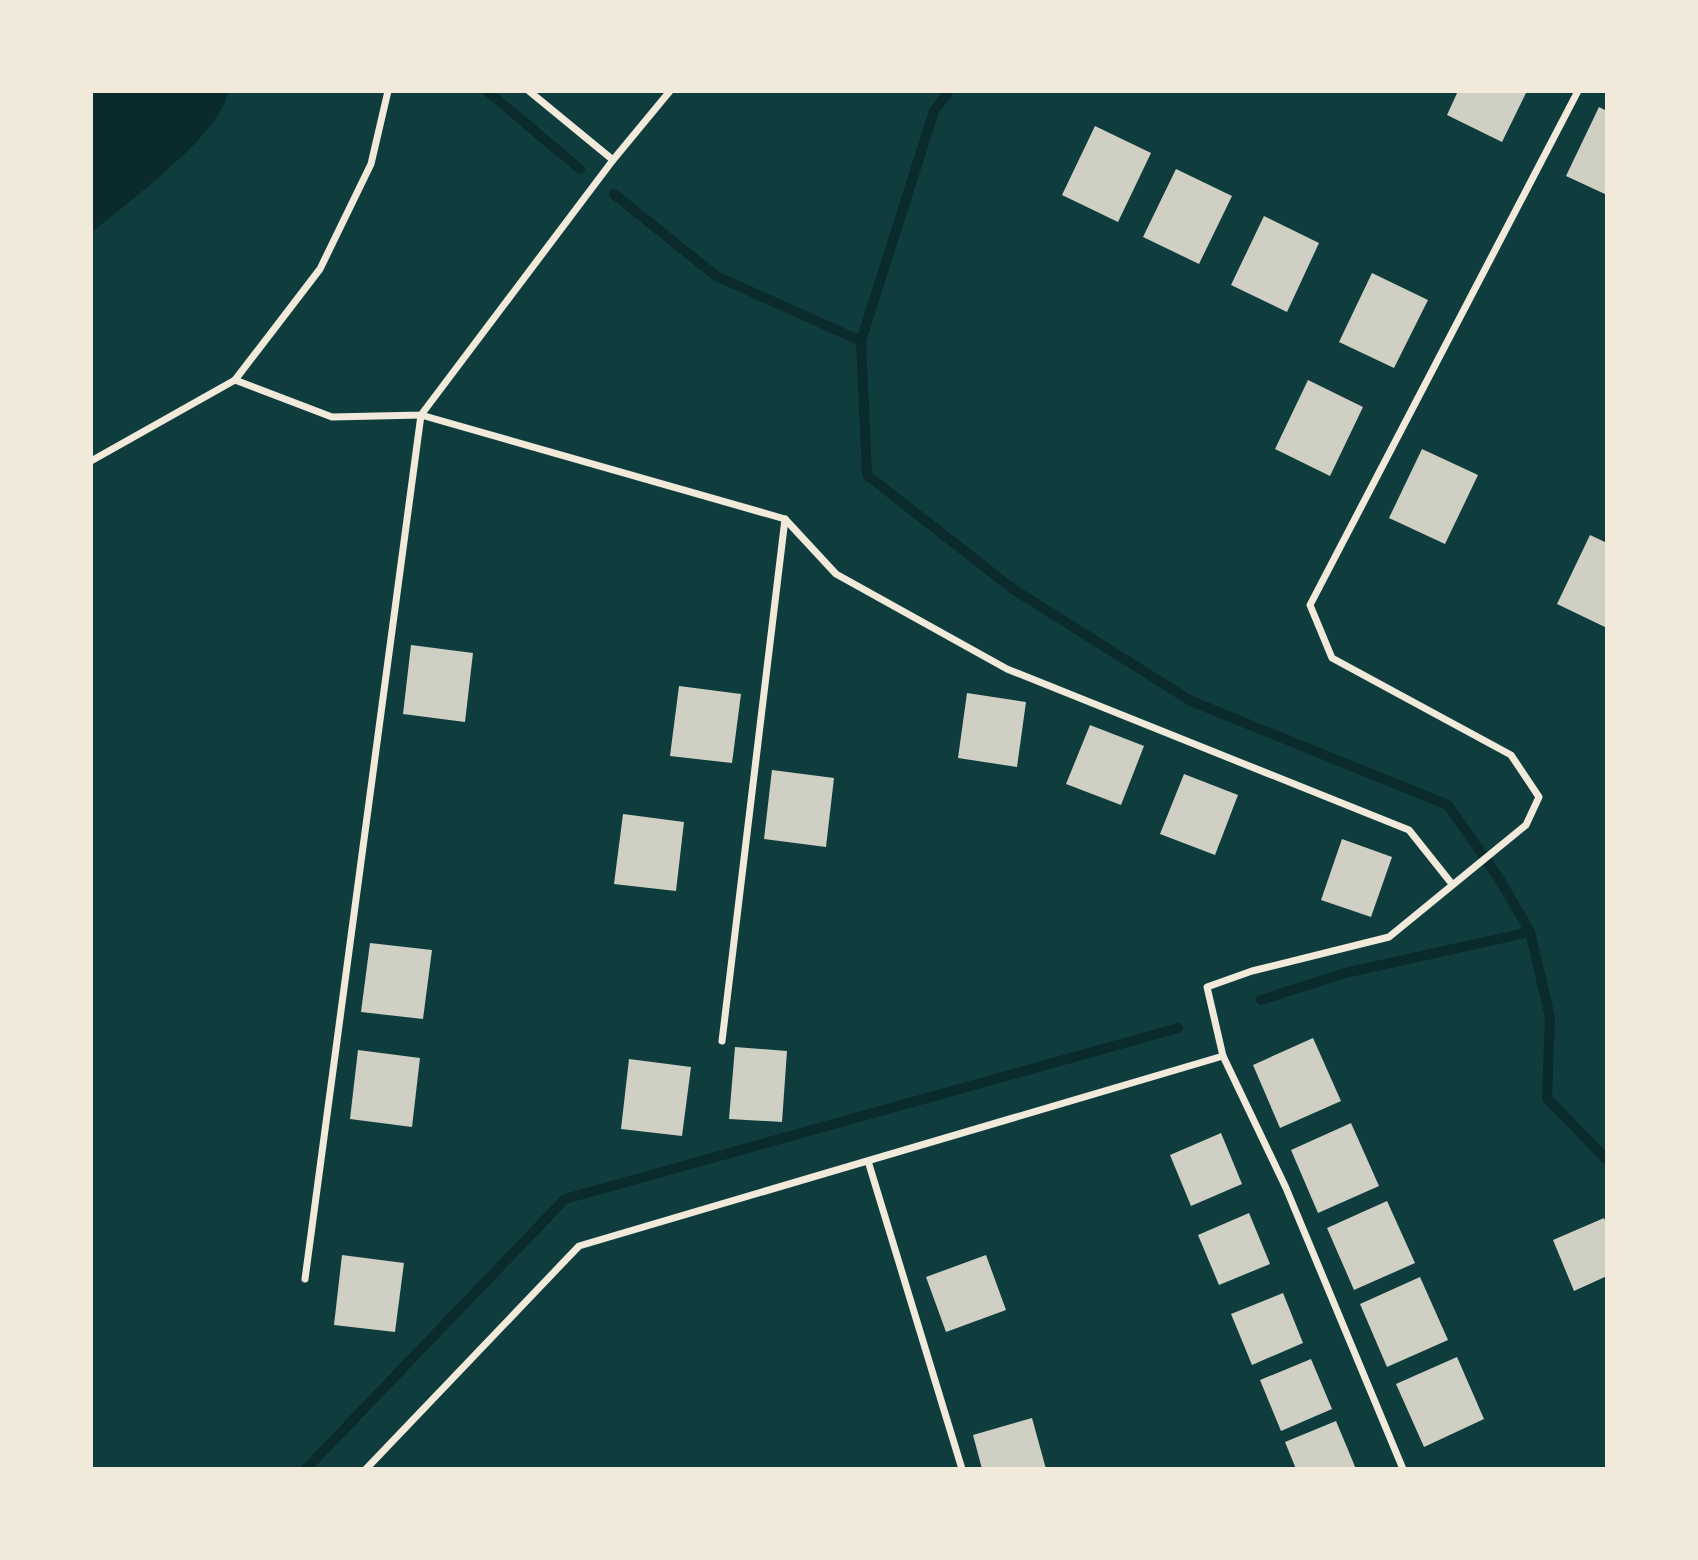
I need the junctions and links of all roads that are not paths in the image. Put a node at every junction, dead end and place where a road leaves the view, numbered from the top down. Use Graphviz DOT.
graph roads {
  1 [pos="388,91"];
  2 [pos="529,91"];
  3 [pos="670,91"];
  4 [pos="1578,91"];
  5 [pos="613,160"];
  6 [pos="235,380"];
  7 [pos="421,415"];
  8 [pos="91,461"];
  9 [pos="785,519"];
  10 [pos="1452,884"];
  11 [pos="723,1041"];
  12 [pos="1223,1056"];
  13 [pos="868,1161"];
  14 [pos="305,1279"];
  15 [pos="369,1468"];
  16 [pos="962,1469"];
  17 [pos="1403,1469"];
  1 -- 6 [label="street"];
  2 -- 5 [label="street"];
  3 -- 5 [label="street"];
  4 -- 10 [label="street"];
  5 -- 7 [label="street"];
  6 -- 7 [label="street"];
  6 -- 8 [label="street"];
  7 -- 9 [label="street"];
  7 -- 14 [label="street"];
  9 -- 10 [label="street"];
  9 -- 11 [label="street"];
  10 -- 12 [label="street"];
  12 -- 13 [label="street"];
  12 -- 17 [label="street"];
  13 -- 15 [label="street"];
  13 -- 16 [label="street"];
}
